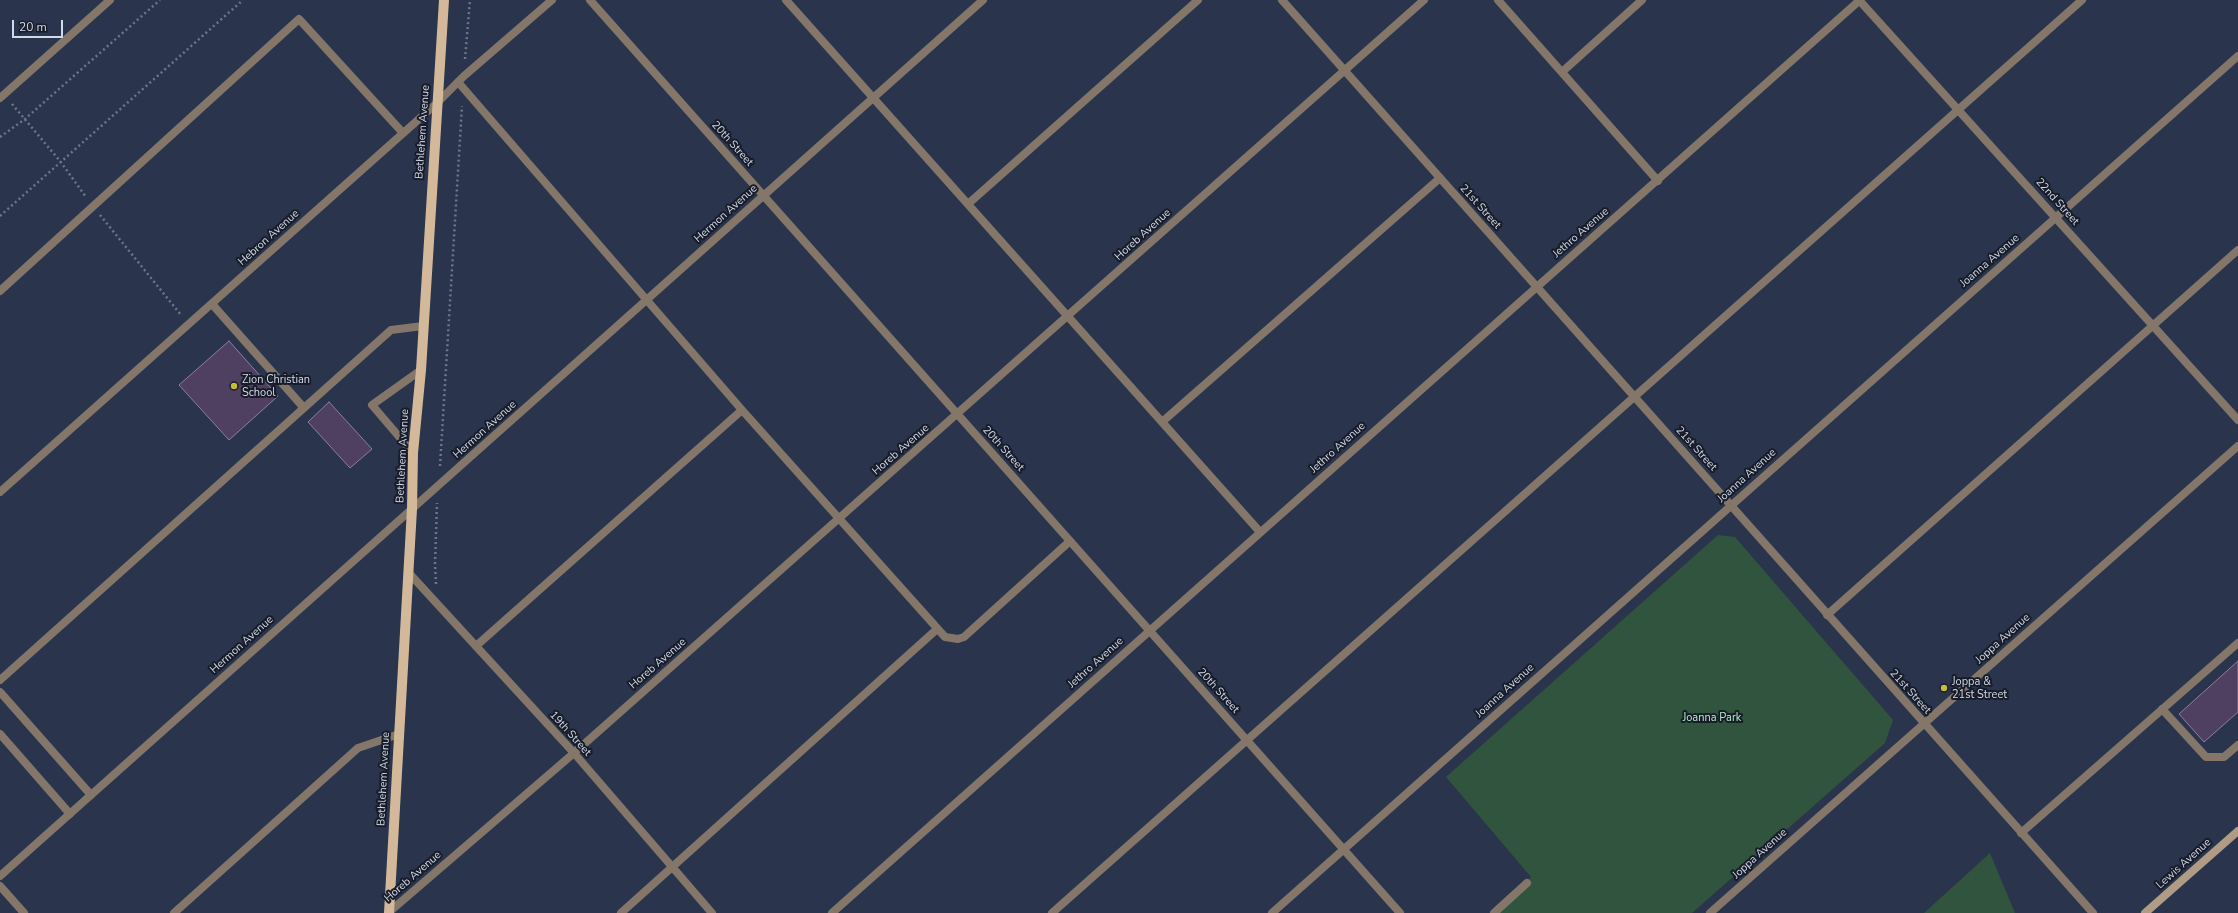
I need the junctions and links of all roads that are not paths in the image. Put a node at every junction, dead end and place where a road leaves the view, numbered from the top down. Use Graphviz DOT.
graph roads {
  1 [pos="110,0"];
  2 [pos="444,0"];
  3 [pos="552,0"];
  4 [pos="590,0"];
  5 [pos="786,0"];
  6 [pos="983,0"];
  7 [pos="1198,0"];
  8 [pos="1282,0"];
  9 [pos="1424,0"];
  10 [pos="1498,0"];
  11 [pos="1642,0"];
  12 [pos="1859,0"];
  13 [pos="2082,0"];
  14 [pos="2238,56"];
  15 [pos="1345,71"];
  16 [pos="1562,72"];
  17 [pos="458,82"];
  18 [pos="0,98"];
  19 [pos="873,98"];
  20 [pos="437,103"];
  21 [pos="1958,110"];
  22 [pos="403,133"];
  23 [pos="1440,178"];
  24 [pos="1658,181"];
  25 [pos="763,196"];
  26 [pos="968,204"];
  27 [pos="2056,217"];
  28 [pos="2238,250"];
  29 [pos="1536,286"];
  30 [pos="0,290"];
  31 [pos="647,300"];
  32 [pos="212,304"];
  33 [pos="1068,317"];
  34 [pos="424,326"];
  35 [pos="2153,326"];
  36 [pos="421,370"];
  37 [pos="1634,397"];
  38 [pos="304,408"];
  39 [pos="742,410"];
  40 [pos="958,415"];
  41 [pos="2238,420"];
  42 [pos="1162,422"];
  43 [pos="2238,446"];
  44 [pos="413,453"];
  45 [pos="0,492"];
  46 [pos="1731,505"];
  47 [pos="412,509"];
  48 [pos="839,519"];
  49 [pos="1260,532"];
  50 [pos="1070,541"];
  51 [pos="408,572"];
  52 [pos="1827,614"];
  53 [pos="936,630"];
  54 [pos="1149,630"];
  55 [pos="2238,643"];
  56 [pos="476,646"];
  57 [pos="0,680"];
  58 [pos="0,692"];
  59 [pos="2162,709"];
  60 [pos="1924,724"];
  61 [pos="0,734"];
  62 [pos="399,734"];
  63 [pos="1247,740"];
  64 [pos="2238,745"];
  65 [pos="574,753"];
  66 [pos="91,795"];
  67 [pos="70,814"];
  68 [pos="2238,831"];
  69 [pos="2021,833"];
  70 [pos="1344,849"];
  71 [pos="672,867"];
  72 [pos="0,876"];
  73 [pos="1527,883"];
  74 [pos="0,886"];
  75 [pos="24,913"];
  76 [pos="174,913"];
  77 [pos="388,913"];
  78 [pos="621,913"];
  79 [pos="712,913"];
  80 [pos="832,913"];
  81 [pos="1052,913"];
  82 [pos="1272,913"];
  83 [pos="1400,913"];
  84 [pos="1494,913"];
  85 [pos="1710,913"];
  86 [pos="2093,913"];
  87 [pos="2145,913"];
  1 -- 18 [label="street"];
  2 -- 20 [label="main road, Bethlehem Avenue"];
  3 -- 17 [label="street, Hebron Avenue"];
  4 -- 25 [label="street, 20th Street"];
  5 -- 19 [label="street"];
  6 -- 19 [label="street, Hermon Avenue"];
  7 -- 26 [label="street"];
  8 -- 15 [label="street, 21st Street"];
  9 -- 15 [label="street, Horeb Avenue"];
  10 -- 16 [label="street"];
  11 -- 16 [label="street"];
  12 -- 21 [label="street, 22nd Street"];
  12 -- 24 [label="street, Jethro Avenue"];
  13 -- 21 [label="street"];
  14 -- 27 [label="street, Joanna Avenue"];
  15 -- 23 [label="street, 21st Street"];
  15 -- 33 [label="street, Horeb Avenue"];
  16 -- 24 [label="street"];
  17 -- 20 [label="street, Hebron Avenue"];
  17 -- 31 [label="street"];
  19 -- 25 [label="street, Hermon Avenue"];
  19 -- 26 [label="street"];
  20 -- 22 [label="street, Hebron Avenue"];
  20 -- 34 [label="main road, Bethlehem Avenue"];
  21 -- 27 [label="street, 22nd Street"];
  21 -- 37 [label="street"];
  22 -- 30 [label="street"];
  22 -- 32 [label="street, Hebron Avenue"];
  23 -- 29 [label="street, 21st Street"];
  23 -- 42 [label="street"];
  24 -- 29 [label="street, Jethro Avenue"];
  25 -- 31 [label="street, Hermon Avenue"];
  25 -- 40 [label="street, 20th Street"];
  26 -- 33 [label="street"];
  27 -- 35 [label="street, 22nd Street"];
  27 -- 46 [label="street, Joanna Avenue"];
  28 -- 35 [label="street"];
  29 -- 37 [label="street, 21st Street"];
  29 -- 49 [label="street, Jethro Avenue"];
  31 -- 39 [label="street"];
  31 -- 47 [label="street, Hermon Avenue"];
  32 -- 38 [label="street"];
  32 -- 45 [label="street, Hebron Avenue"];
  33 -- 40 [label="street, Horeb Avenue"];
  33 -- 42 [label="street"];
  34 -- 36 [label="main road, Bethlehem Avenue"];
  34 -- 38 [label="street"];
  35 -- 41 [label="street, 22nd Street"];
  35 -- 52 [label="street"];
  36 -- 44 [label="main road, Bethlehem Avenue"];
  36 -- 44 [label="street"];
  37 -- 46 [label="street, 21st Street"];
  37 -- 63 [label="street"];
  38 -- 57 [label="street"];
  39 -- 48 [label="street"];
  39 -- 56 [label="street"];
  40 -- 48 [label="street, Horeb Avenue"];
  40 -- 50 [label="street, 20th Street"];
  42 -- 49 [label="street"];
  43 -- 60 [label="street, Joppa Avenue"];
  44 -- 47 [label="main road, Bethlehem Avenue"];
  46 -- 52 [label="street, 21st Street"];
  46 -- 70 [label="street, Joanna Avenue"];
  47 -- 51 [label="main road, Bethlehem Avenue"];
  47 -- 66 [label="street, Hermon Avenue"];
  48 -- 53 [label="street"];
  48 -- 65 [label="street, Horeb Avenue"];
  49 -- 54 [label="street, Jethro Avenue"];
  50 -- 53 [label="street"];
  50 -- 54 [label="street, 20th Street"];
  51 -- 56 [label="street, 19th Street"];
  51 -- 62 [label="main road, Bethlehem Avenue"];
  52 -- 60 [label="street, 21st Street"];
  53 -- 71 [label="street"];
  54 -- 63 [label="street, 20th Street"];
  54 -- 80 [label="street, Jethro Avenue"];
  55 -- 59 [label="street"];
  56 -- 65 [label="street, 19th Street"];
  58 -- 66 [label="street"];
  59 -- 64 [label="street"];
  59 -- 69 [label="street"];
  60 -- 69 [label="street, 21st Street"];
  60 -- 85 [label="street, Joppa Avenue"];
  61 -- 67 [label="street"];
  62 -- 76 [label="street"];
  62 -- 77 [label="main road, Bethlehem Avenue"];
  63 -- 70 [label="street, 20th Street"];
  63 -- 81 [label="street"];
  65 -- 71 [label="street, 19th Street"];
  65 -- 77 [label="street, Horeb Avenue"];
  66 -- 67 [label="street, Hermon Avenue"];
  67 -- 72 [label="street, Hermon Avenue"];
  68 -- 87 [label="main road, Lewis Avenue"];
  69 -- 86 [label="street, 21st Street"];
  70 -- 82 [label="street, Joanna Avenue"];
  70 -- 83 [label="street, 20th Street"];
  71 -- 78 [label="street"];
  71 -- 79 [label="street, 19th Street"];
  73 -- 84 [label="street"];
  74 -- 75 [label="street"];
}
